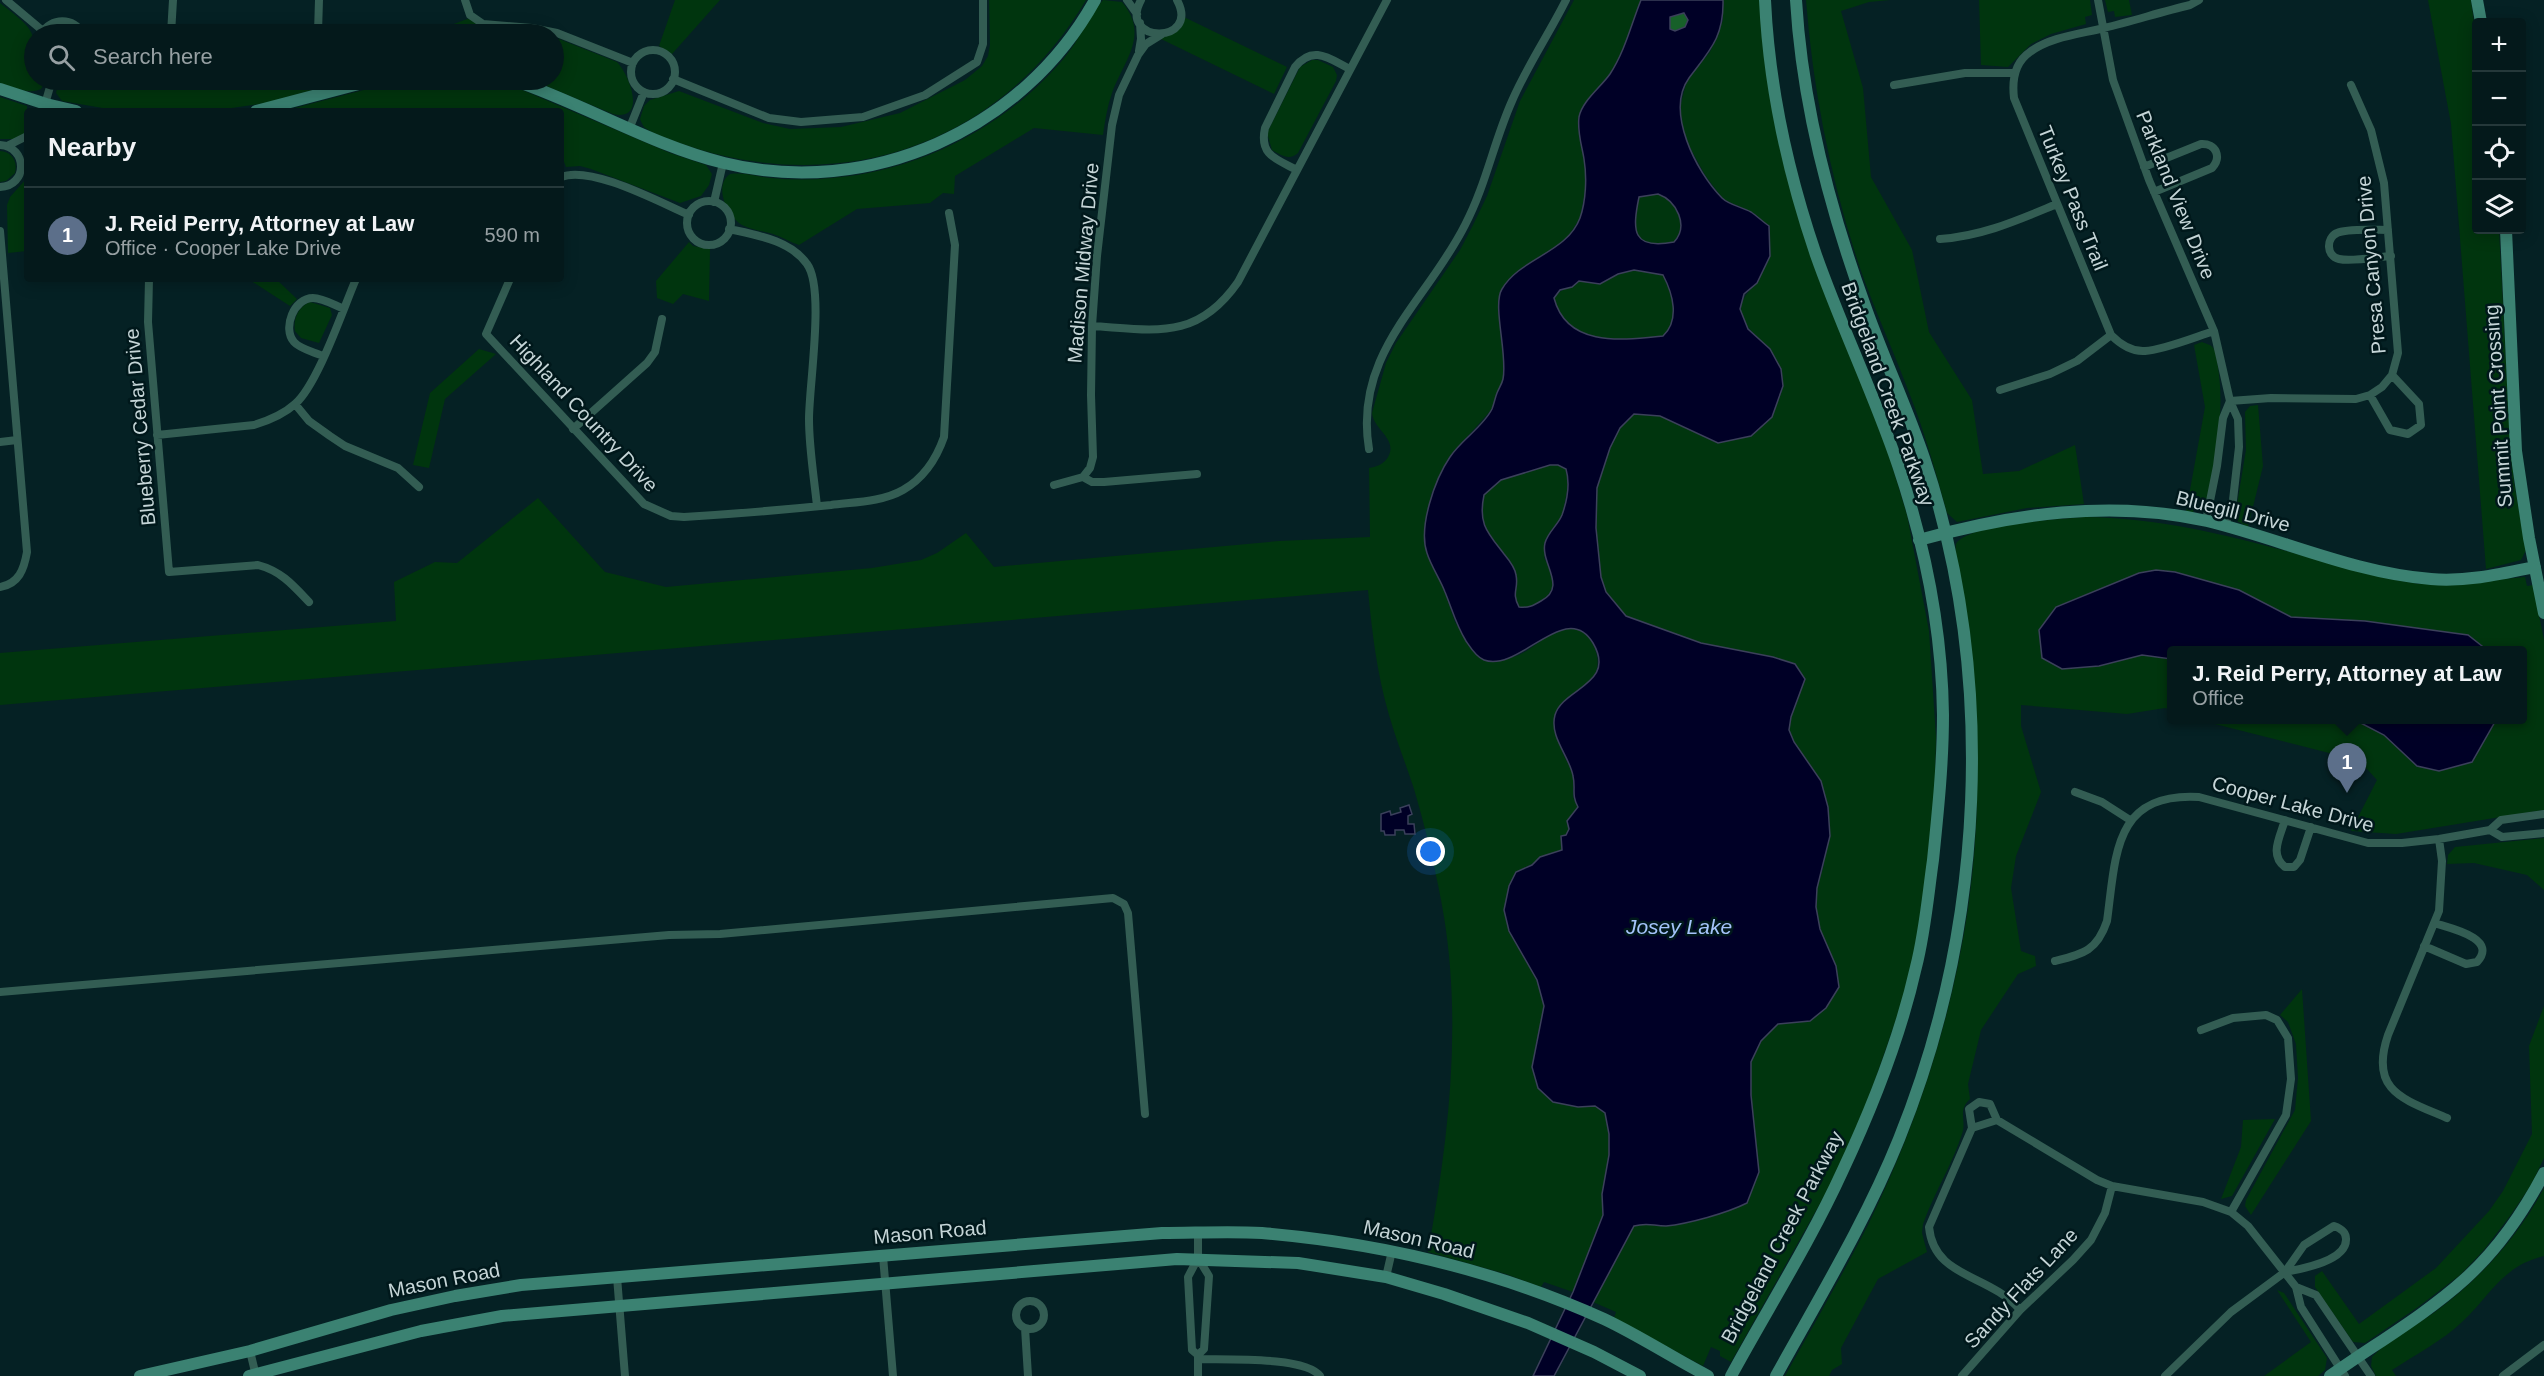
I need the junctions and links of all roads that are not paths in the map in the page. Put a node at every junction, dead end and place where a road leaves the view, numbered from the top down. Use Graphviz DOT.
graph roads {
  1 [pos="6,0"];
  2 [pos="173,0"];
  3 [pos="319,0"];
  4 [pos="465,0"];
  5 [pos="984,0"];
  6 [pos="1095,0"];
  7 [pos="1127,0"];
  8 [pos="1142,0"];
  9 [pos="1387,0"];
  10 [pos="1566,0"];
  11 [pos="1765,0"];
  12 [pos="1796,0"];
  13 [pos="2098,0"];
  14 [pos="2199,0"];
  15 [pos="2477,0"];
  16 [pos="1178,1"];
  17 [pos="2480,18"];
  18 [pos="1138,19"];
  19 [pos="32,24"];
  20 [pos="53,24"];
  21 [pos="71,24"];
  22 [pos="172,24"];
  23 [pos="318,24"];
  24 [pos="483,24"];
  25 [pos="2105,28"];
  26 [pos="1162,34"];
  27 [pos="564,36"];
  28 [pos="1138,55"];
  29 [pos="633,63"];
  30 [pos="1350,69"];
  31 [pos="2015,73"];
  32 [pos="674,79"];
  33 [pos="1894,85"];
  34 [pos="2351,85"];
  35 [pos="0,89"];
  36 [pos="50,90"];
  37 [pos="336,90"];
  38 [pos="538,90"];
  39 [pos="644,92"];
  40 [pos="45,108"];
  41 [pos="267,108"];
  42 [pos="630,127"];
  43 [pos="24,137"];
  44 [pos="3,146"];
  45 [pos="24,161"];
  46 [pos="723,163"];
  47 [pos="22,167"];
  48 [pos="2144,167"];
  49 [pos="1297,170"];
  50 [pos="564,176"];
  51 [pos="0,187"];
  52 [pos="2154,192"];
  53 [pos="714,202"];
  54 [pos="2057,204"];
  55 [pos="949,213"];
  56 [pos="689,215"];
  57 [pos="729,229"];
  58 [pos="2388,230"];
  59 [pos="0,231"];
  60 [pos="2506,234"];
  61 [pos="1940,239"];
  62 [pos="2391,256"];
  63 [pos="149,282"];
  64 [pos="355,282"];
  65 [pos="509,282"];
  66 [pos="2,288"];
  67 [pos="344,309"];
  68 [pos="662,319"];
  69 [pos="1092,326"];
  70 [pos="2214,332"];
  71 [pos="2111,335"];
  72 [pos="323,356"];
  73 [pos="2392,375"];
  74 [pos="2000,390"];
  75 [pos="2370,395"];
  76 [pos="2230,401"];
  77 [pos="295,405"];
  78 [pos="573,429"];
  79 [pos="157,435"];
  80 [pos="17,440"];
  81 [pos="0,442"];
  82 [pos="1369,449"];
  83 [pos="1197,474"];
  84 [pos="1083,477"];
  85 [pos="1054,485"];
  86 [pos="419,487"];
  87 [pos="817,506"];
  88 [pos="2206,521"];
  89 [pos="2225,526"];
  90 [pos="1945,533"];
  91 [pos="1919,540"];
  92 [pos="2539,566"];
  93 [pos="0,587"];
  94 [pos="309,602"];
  95 [pos="2544,613"];
  96 [pos="2075,792"];
  97 [pos="2544,814"];
  98 [pos="2130,820"];
  99 [pos="2285,820"];
  100 [pos="2311,827"];
  101 [pos="2490,830"];
  102 [pos="2544,833"];
  103 [pos="2439,839"];
  104 [pos="2434,923"];
  105 [pos="2424,946"];
  106 [pos="2055,961"];
  107 [pos="0,992"];
  108 [pos="2201,1030"];
  109 [pos="1145,1114"];
  110 [pos="2447,1118"];
  111 [pos="1997,1120"];
  112 [pos="1972,1128"];
  113 [pos="2544,1173"];
  114 [pos="2112,1186"];
  115 [pos="2231,1212"];
  116 [pos="1198,1233"];
  117 [pos="1392,1251"];
  118 [pos="883,1256"];
  119 [pos="1198,1258"];
  120 [pos="2285,1272"];
  121 [pos="617,1277"];
  122 [pos="1386,1277"];
  123 [pos="885,1282"];
  124 [pos="2296,1287"];
  125 [pos="619,1305"];
  126 [pos="2020,1310"];
  127 [pos="1025,1328"];
  128 [pos="2544,1345"];
  129 [pos="250,1351"];
  130 [pos="1198,1357"];
  131 [pos="2358,1357"];
  132 [pos="2338,1374"];
  133 [pos="254,1375"];
  134 [pos="140,1376"];
  135 [pos="625,1376"];
  136 [pos="893,1376"];
  137 [pos="1028,1376"];
  138 [pos="1198,1376"];
  139 [pos="1320,1376"];
  140 [pos="1640,1376"];
  141 [pos="1708,1376"];
  142 [pos="1731,1376"];
  143 [pos="1776,1376"];
  144 [pos="1962,1376"];
  145 [pos="2165,1376"];
  146 [pos="2371,1376"];
  147 [pos="2503,1376"];
  1 -- 19 [label="street"];
  2 -- 22 [label="street"];
  3 -- 23 [label="street"];
  4 -- 24 [label="street"];
  5 -- 32 [label="street"];
  6 -- 46 [label="main road"];
  7 -- 18 [label="street"];
  8 -- 18 [label="street, Madison Midway Drive"];
  9 -- 30 [label="street"];
  10 -- 82 [label="street"];
  11 -- 91 [label="main road, Bridgeland Creek Parkway"];
  12 -- 90 [label="main road, Bridgeland Creek Parkway"];
  13 -- 25 [label="street, Parkland View Drive"];
  14 -- 25 [label="street"];
  15 -- 17 [label="main road"];
  16 -- 26 [label="street, Madison Midway Drive"];
  18 -- 26 [label="street"];
  18 -- 28 [label="street, Madison Midway Drive"];
  20 -- 21 [label="street"];
  25 -- 31 [label="street"];
  25 -- 48 [label="street, Parkland View Drive"];
  26 -- 28 [label="street, Madison Midway Drive"];
  27 -- 29 [label="street"];
  28 -- 69 [label="street, Madison Midway Drive"];
  29 -- 32 [label="street"];
  29 -- 39 [label="street"];
  30 -- 49 [label="street"];
  30 -- 49 [label="street"];
  31 -- 33 [label="street"];
  31 -- 54 [label="street, Turkey Pass Trail"];
  32 -- 39 [label="street"];
  34 -- 58 [label="street, Presa Canyon Drive"];
  35 -- 40 [label="main road"];
  36 -- 40 [label="street"];
  37 -- 41 [label="main road"];
  38 -- 42 [label="main road"];
  39 -- 42 [label="street"];
  42 -- 46 [label="main road"];
  43 -- 44 [label="street"];
  44 -- 47 [label="street"];
  45 -- 47 [label="street"];
  46 -- 53 [label="street"];
  47 -- 51 [label="street"];
  48 -- 52 [label="street, Parkland View Drive"];
  48 -- 52 [label="street"];
  49 -- 69 [label="street"];
  50 -- 56 [label="street"];
  52 -- 70 [label="street, Parkland View Drive"];
  53 -- 56 [label="street"];
  53 -- 57 [label="street"];
  54 -- 61 [label="street"];
  54 -- 71 [label="street, Turkey Pass Trail"];
  55 -- 87 [label="street, Highland Country Drive"];
  56 -- 57 [label="street"];
  57 -- 87 [label="street"];
  58 -- 62 [label="street, Presa Canyon Drive"];
  58 -- 62 [label="street"];
  59 -- 66 [label="street"];
  60 -- 92 [label="main road, Summit Point Crossing"];
  62 -- 73 [label="street, Presa Canyon Drive"];
  63 -- 79 [label="street, Blueberry Cedar Drive"];
  64 -- 67 [label="street"];
  65 -- 78 [label="street, Highland Country Drive"];
  66 -- 80 [label="street"];
  67 -- 72 [label="street"];
  67 -- 72 [label="street"];
  68 -- 78 [label="street"];
  69 -- 84 [label="street, Madison Midway Drive"];
  70 -- 71 [label="street"];
  70 -- 76 [label="street, Parkland View Drive"];
  71 -- 74 [label="street"];
  72 -- 77 [label="street"];
  73 -- 75 [label="street"];
  73 -- 75 [label="street"];
  75 -- 76 [label="street"];
  76 -- 88 [label="street, Parkland View Drive"];
  76 -- 89 [label="street, Parkland View Drive"];
  77 -- 79 [label="street"];
  77 -- 86 [label="street"];
  78 -- 87 [label="street, Highland Country Drive"];
  79 -- 94 [label="street, Blueberry Cedar Drive"];
  80 -- 81 [label="street"];
  80 -- 93 [label="street"];
  83 -- 84 [label="street"];
  84 -- 85 [label="street"];
  88 -- 89 [label="main road, Bluegill Drive"];
  88 -- 90 [label="main road, Bluegill Drive"];
  89 -- 92 [label="main road, Bluegill Drive"];
  90 -- 91 [label="main road, Bluegill Drive"];
  90 -- 143 [label="main road, Bridgeland Creek Parkway"];
  91 -- 142 [label="main road, Bridgeland Creek Parkway"];
  92 -- 95 [label="main road, Summit Point Crossing"];
  96 -- 98 [label="street"];
  97 -- 101 [label="street, Cooper Lake Drive"];
  98 -- 99 [label="street, Cooper Lake Drive"];
  98 -- 106 [label="street"];
  99 -- 100 [label="street, Cooper Lake Drive"];
  99 -- 100 [label="street"];
  100 -- 103 [label="street, Cooper Lake Drive"];
  101 -- 102 [label="street, Cooper Lake Drive"];
  101 -- 103 [label="street, Cooper Lake Drive"];
  103 -- 104 [label="street"];
  104 -- 105 [label="street"];
  104 -- 105 [label="street"];
  105 -- 110 [label="street"];
  107 -- 109 [label="street"];
  108 -- 115 [label="street"];
  111 -- 112 [label="street"];
  111 -- 112 [label="street"];
  111 -- 114 [label="street"];
  112 -- 126 [label="street"];
  113 -- 131 [label="main road"];
  114 -- 115 [label="street"];
  114 -- 126 [label="street, Sandy Flats Lane"];
  115 -- 120 [label="street"];
  116 -- 117 [label="main road, Mason Road"];
  116 -- 118 [label="main road, Mason Road"];
  116 -- 119 [label="street"];
  117 -- 122 [label="street"];
  117 -- 141 [label="main road, Mason Road"];
  118 -- 121 [label="main road, Mason Road"];
  118 -- 123 [label="street"];
  119 -- 122 [label="main road"];
  119 -- 123 [label="main road"];
  119 -- 130 [label="street"];
  119 -- 130 [label="street"];
  120 -- 120 [label="street"];
  120 -- 124 [label="street"];
  120 -- 145 [label="street"];
  121 -- 125 [label="street"];
  121 -- 129 [label="main road, Mason Road"];
  122 -- 140 [label="main road"];
  123 -- 125 [label="main road"];
  123 -- 136 [label="street"];
  124 -- 131 [label="street"];
  124 -- 132 [label="street"];
  125 -- 133 [label="main road"];
  125 -- 135 [label="street"];
  126 -- 144 [label="street, Sandy Flats Lane"];
  127 -- 137 [label="street"];
  128 -- 147 [label="street"];
  129 -- 133 [label="street"];
  129 -- 134 [label="main road, Mason Road"];
  130 -- 138 [label="street"];
  130 -- 139 [label="street"];
  131 -- 132 [label="main road"];
  131 -- 146 [label="street"];
}
